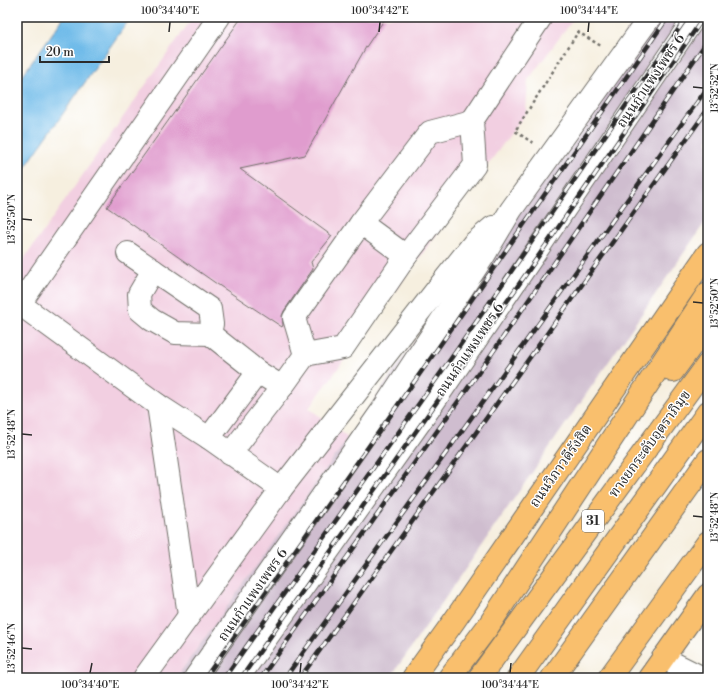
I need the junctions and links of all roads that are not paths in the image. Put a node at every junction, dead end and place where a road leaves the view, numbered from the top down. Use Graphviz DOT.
graph roads {
  1 [pos="219,17"];
  2 [pos="541,17"];
  3 [pos="650,17"];
  4 [pos="695,17"];
  5 [pos="472,121"];
  6 [pos="511,210"];
  7 [pos="361,223"];
  8 [pos="128,253"];
  9 [pos="708,253"];
  10 [pos="406,256"];
  11 [pos="153,270"];
  12 [pos="708,293"];
  13 [pos="18,305"];
  14 [pos="708,323"];
  15 [pos="210,334"];
  16 [pos="305,355"];
  17 [pos="708,364"];
  18 [pos="258,372"];
  19 [pos="282,387"];
  20 [pos="158,405"];
  21 [pos="708,412"];
  22 [pos="209,438"];
  23 [pos="230,454"];
  24 [pos="708,460"];
  25 [pos="708,477"];
  26 [pos="281,489"];
  27 [pos="666,520"];
  28 [pos="708,542"];
  29 [pos="708,595"];
  30 [pos="188,615"];
  31 [pos="663,658"];
  32 [pos="144,678"];
  33 [pos="195,678"];
  34 [pos="238,678"];
  35 [pos="413,678"];
  36 [pos="450,678"];
  37 [pos="479,678"];
  38 [pos="518,678"];
  39 [pos="552,678"];
  40 [pos="609,678"];
  41 [pos="649,678"];
  42 [pos="703,678"];
  1 -- 13 [label="street"];
  2 -- 5 [label="street"];
  3 -- 6 [label="street, ถนนกำแพงเพชร 6"];
  4 -- 34 [label="street, ถนนกำแพงเพชร 6"];
  5 -- 7 [label="street"];
  5 -- 10 [label="street"];
  6 -- 26 [label="street"];
  6 -- 33 [label="street, ถนนกำแพงเพชร 6"];
  7 -- 10 [label="street"];
  7 -- 16 [label="street"];
  8 -- 11 [label="street"];
  9 -- 35 [label="main road, ถนนวิภาวดีรังสิต"];
  10 -- 16 [label="street"];
  11 -- 15 [label="street"];
  11 -- 15 [label="street"];
  12 -- 36 [label="main road"];
  13 -- 20 [label="street"];
  14 -- 36 [label="main road, 31"];
  15 -- 18 [label="street"];
  16 -- 19 [label="street"];
  17 -- 37 [label="main road, ทางยกระดับอุตราภิมุข / 31"];
  18 -- 19 [label="street"];
  18 -- 22 [label="street"];
  19 -- 23 [label="street"];
  20 -- 22 [label="street"];
  20 -- 30 [label="street"];
  21 -- 38 [label="main road, ทางยกระดับอุตราภิมุข / 31"];
  22 -- 23 [label="street"];
  23 -- 26 [label="street"];
  24 -- 27 [label="main road"];
  25 -- 27 [label="main road"];
  26 -- 30 [label="street"];
  27 -- 39 [label="main road"];
  28 -- 40 [label="main road"];
  29 -- 31 [label="main road"];
  30 -- 32 [label="street"];
  31 -- 41 [label="main road"];
  31 -- 42 [label="street"];
}
